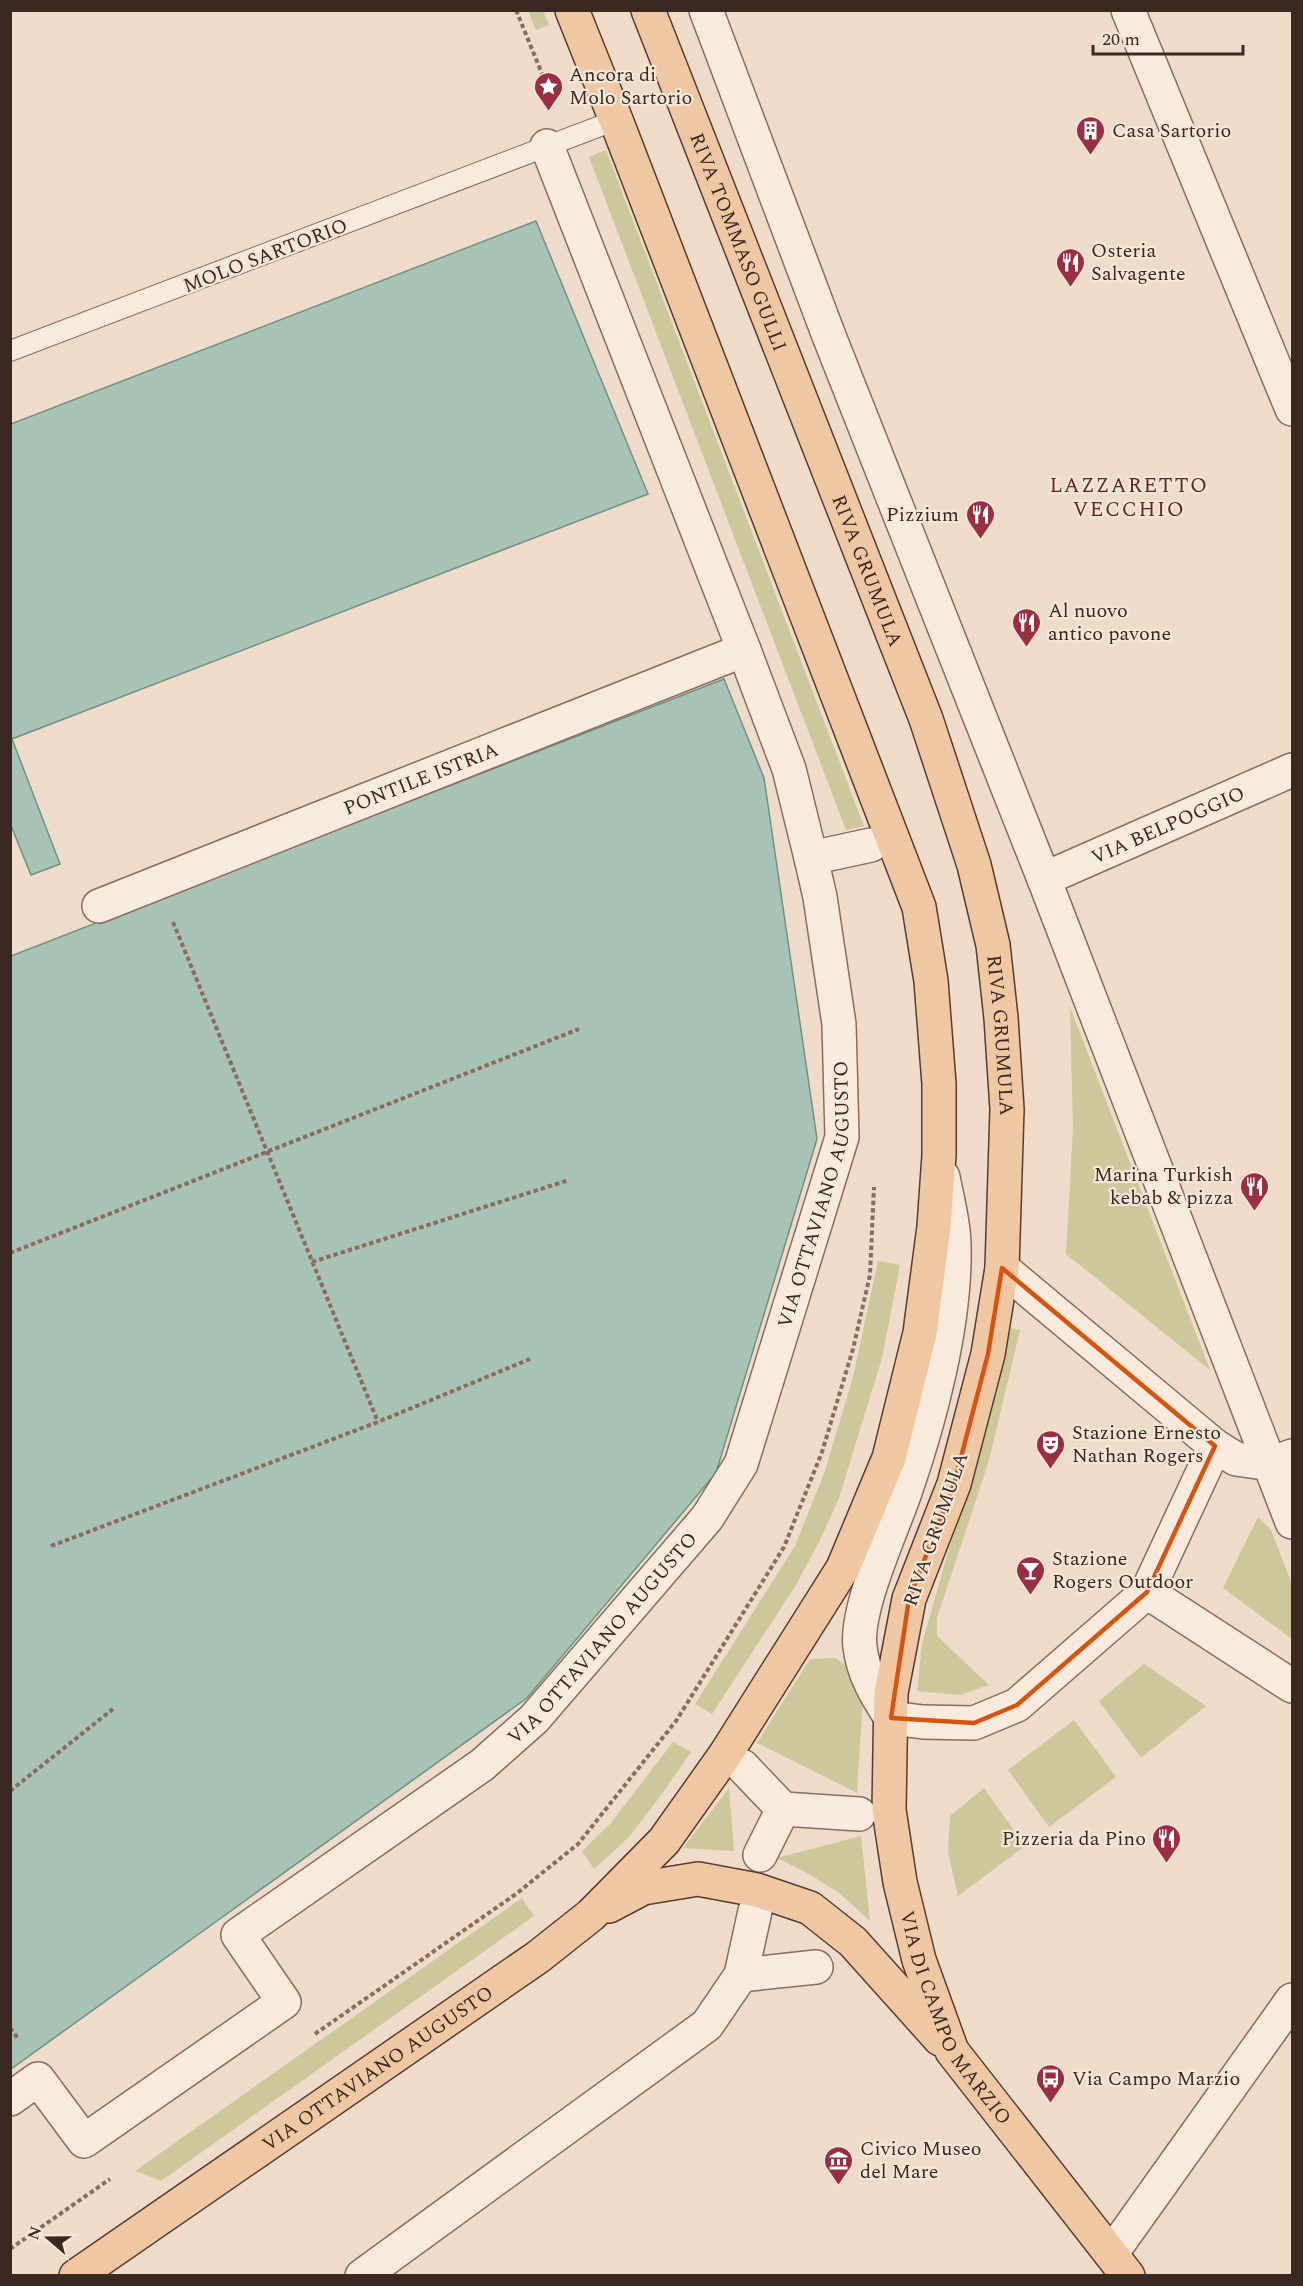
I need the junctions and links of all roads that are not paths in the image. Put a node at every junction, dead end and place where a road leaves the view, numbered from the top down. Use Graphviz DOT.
graph roads {
  1 [pos="572,10"];
  2 [pos="648,10"];
  3 [pos="706,10"];
  4 [pos="1128,10"];
  5 [pos="616,120"];
  6 [pos="545,147"];
  7 [pos="10,351"];
  8 [pos="789,373"];
  9 [pos="1293,409"];
  10 [pos="744,650"];
  11 [pos="1293,770"];
  12 [pos="871,845"];
  13 [pos="811,858"];
  14 [pos="1044,879"];
  15 [pos="99,906"];
  16 [pos="939,1155"];
  17 [pos="1002,1268"];
  18 [pos="1215,1446"];
  19 [pos="1282,1460"];
  20 [pos="1293,1522"];
  21 [pos="1147,1592"];
  22 [pos="1293,1686"];
  23 [pos="891,1718"];
  24 [pos="742,1766"];
  25 [pos="783,1809"];
  26 [pos="859,1814"];
  27 [pos="760,1856"];
  28 [pos="755,1911"];
  29 [pos="591,1915"];
  30 [pos="816,1967"];
  31 [pos="741,1975"];
  32 [pos="1293,2000"];
  33 [pos="952,2051"];
  34 [pos="10,2099"];
  35 [pos="1120,2265"];
  36 [pos="76,2276"];
  37 [pos="362,2276"];
  1 -- 5 [label="main road"];
  2 -- 8 [label="main road, RIVA TOMMASO GULLI"];
  3 -- 14 [label="street"];
  4 -- 9 [label="street"];
  5 -- 6 [label="lane"];
  5 -- 16 [label="main road"];
  6 -- 7 [label="lane, MOLO SARTORIO"];
  6 -- 10 [label="street"];
  8 -- 17 [label="main road, RIVA GRUMULA"];
  10 -- 13 [label="street"];
  10 -- 15 [label="street, PONTILE ISTRIA"];
  11 -- 14 [label="street, VIA BELPOGGIO"];
  12 -- 13 [label="street"];
  13 -- 34 [label="street, VIA OTTAVIANO AUGUSTO"];
  14 -- 19 [label="street"];
  16 -- 23 [label="street"];
  16 -- 29 [label="main road, VIA OTTAVIANO AUGUSTO"];
  17 -- 18 [label="street"];
  17 -- 23 [label="main road, RIVA GRUMULA"];
  18 -- 19 [label="street"];
  18 -- 21 [label="street"];
  19 -- 20 [label="street"];
  21 -- 22 [label="street"];
  21 -- 23 [label="street"];
  23 -- 33 [label="main road, VIA DI CAMPO MARZIO"];
  24 -- 25 [label="street"];
  25 -- 26 [label="street"];
  25 -- 27 [label="street"];
  28 -- 31 [label="street"];
  29 -- 33 [label="main road"];
  29 -- 36 [label="main road, VIA OTTAVIANO AUGUSTO"];
  30 -- 31 [label="street"];
  31 -- 37 [label="street"];
  32 -- 35 [label="street"];
  33 -- 35 [label="main road, VIA DI CAMPO MARZIO"];
}
